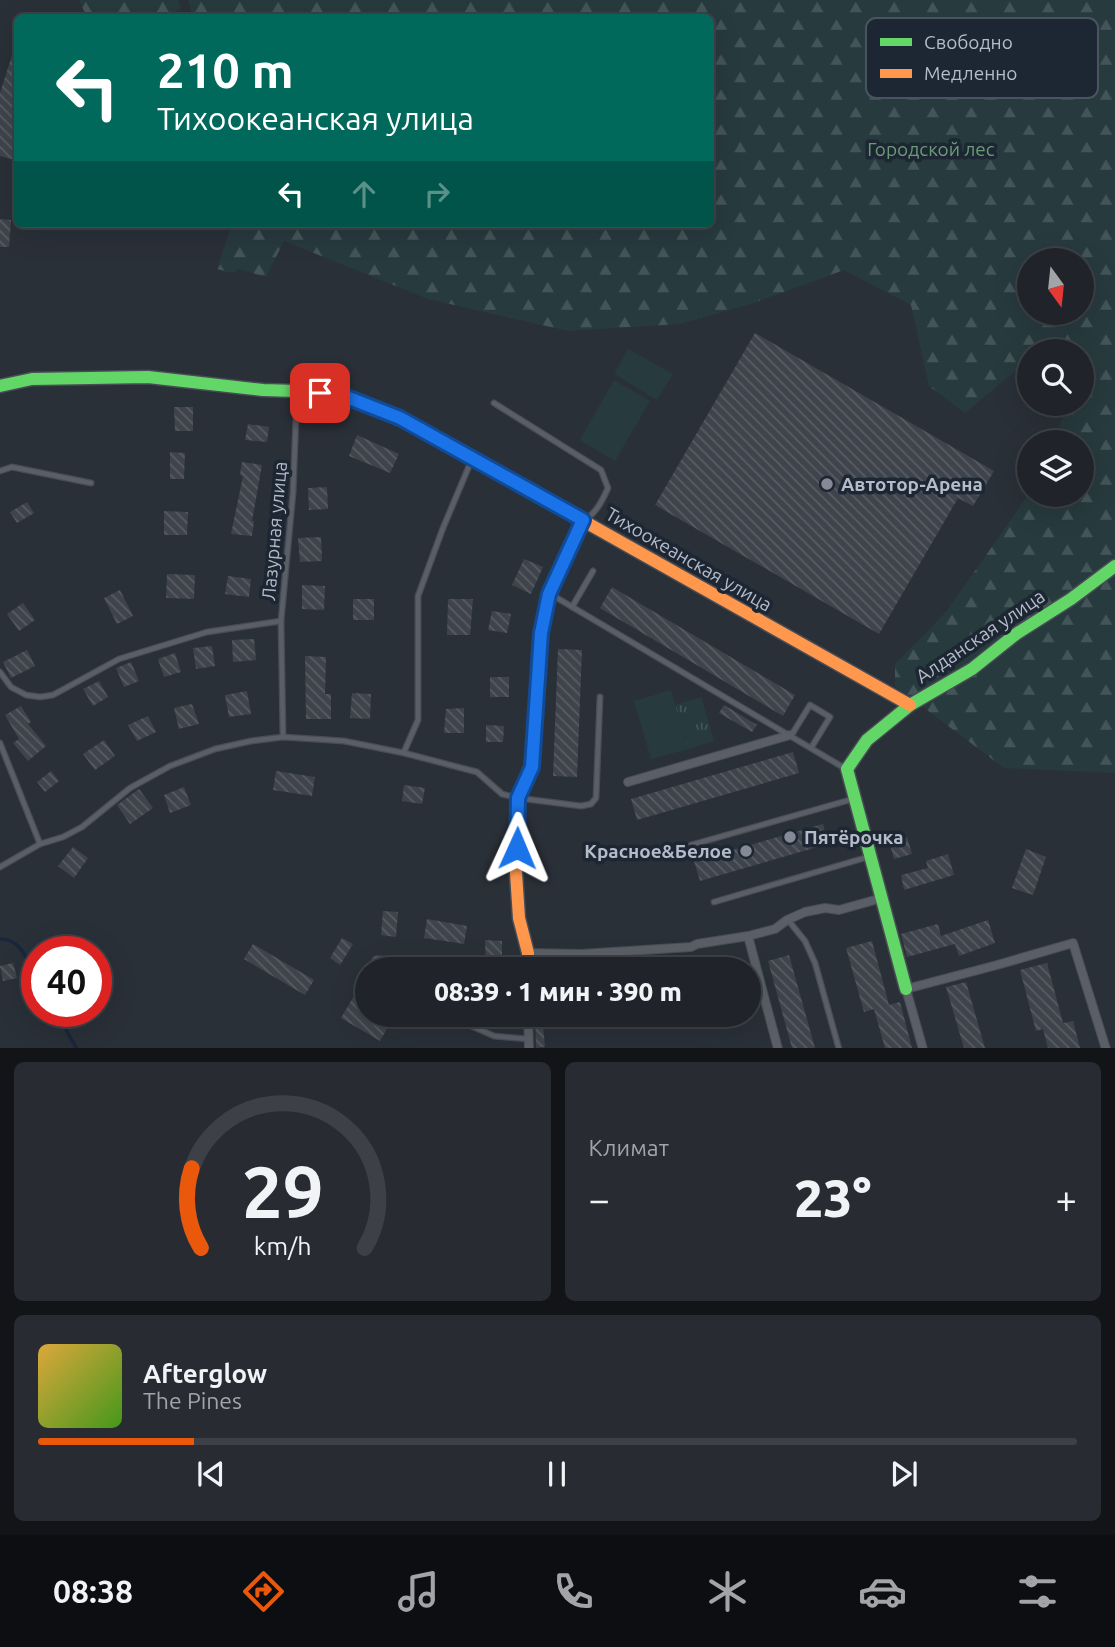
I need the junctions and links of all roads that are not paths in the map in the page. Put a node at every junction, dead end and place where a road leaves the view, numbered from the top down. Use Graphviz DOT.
graph roads {
  1 [pos="0,386"];
  2 [pos="297,391"];
  3 [pos="494,403"];
  4 [pos="473,458"];
  5 [pos="0,471"];
  6 [pos="91,483"];
  7 [pos="583,520"];
  8 [pos="1115,566"];
  9 [pos="593,571"];
  10 [pos="549,594"];
  11 [pos="572,607"];
  12 [pos="281,621"];
  13 [pos="0,672"];
  14 [pos="600,697"];
  15 [pos="910,705"];
  16 [pos="790,736"];
  17 [pos="283,737"];
  18 [pos="0,743"];
  19 [pos="811,748"];
  20 [pos="404,753"];
  21 [pos="847,769"];
  22 [pos="628,782"];
  23 [pos="518,798"];
  24 [pos="854,798"];
  25 [pos="40,844"];
  26 [pos="691,845"];
  27 [pos="869,857"];
  28 [pos="0,867"];
  29 [pos="882,898"];
  30 [pos="714,902"];
  31 [pos="787,920"];
  32 [pos="748,936"];
  33 [pos="528,953"];
  34 [pos="528,957"];
  35 [pos="906,989"];
  36 [pos="474,1027"];
  37 [pos="528,1044"];
  38 [pos="778,1048"];
  39 [pos="839,1048"];
  40 [pos="923,1048"];
  41 [pos="1106,1048"];
  1 -- 2 [label="street, Тихоокеанская улица"];
  2 -- 4 [label="street, Тихоокеанская улица"];
  2 -- 12 [label="lane, Лазурная улица"];
  3 -- 7 [label="lane"];
  4 -- 7 [label="street, Тихоокеанская улица"];
  4 -- 20 [label="lane"];
  5 -- 6 [label="lane"];
  7 -- 10 [label="street"];
  7 -- 15 [label="street, Тихоокеанская улица"];
  8 -- 15 [label="street, Алданская улица"];
  9 -- 11 [label="lane"];
  10 -- 11 [label="lane"];
  10 -- 23 [label="street"];
  11 -- 16 [label="lane"];
  12 -- 13 [label="lane, Лазурная улица"];
  12 -- 17 [label="lane"];
  14 -- 23 [label="lane"];
  15 -- 21 [label="street, Алданская улица"];
  16 -- 19 [label="lane"];
  16 -- 19 [label="lane"];
  16 -- 22 [label="street"];
  17 -- 20 [label="lane"];
  17 -- 25 [label="lane"];
  18 -- 25 [label="lane"];
  19 -- 21 [label="lane"];
  20 -- 23 [label="lane"];
  21 -- 24 [label="street"];
  23 -- 33 [label="street"];
  24 -- 26 [label="lane"];
  24 -- 27 [label="street"];
  25 -- 28 [label="lane"];
  27 -- 29 [label="street"];
  27 -- 30 [label="lane"];
  29 -- 31 [label="street"];
  29 -- 35 [label="street"];
  31 -- 32 [label="street"];
  31 -- 39 [label="lane"];
  32 -- 33 [label="street"];
  32 -- 38 [label="street"];
  33 -- 34 [label="street"];
  35 -- 40 [label="street"];
  35 -- 41 [label="street"];
  36 -- 37 [label="lane"];
}
